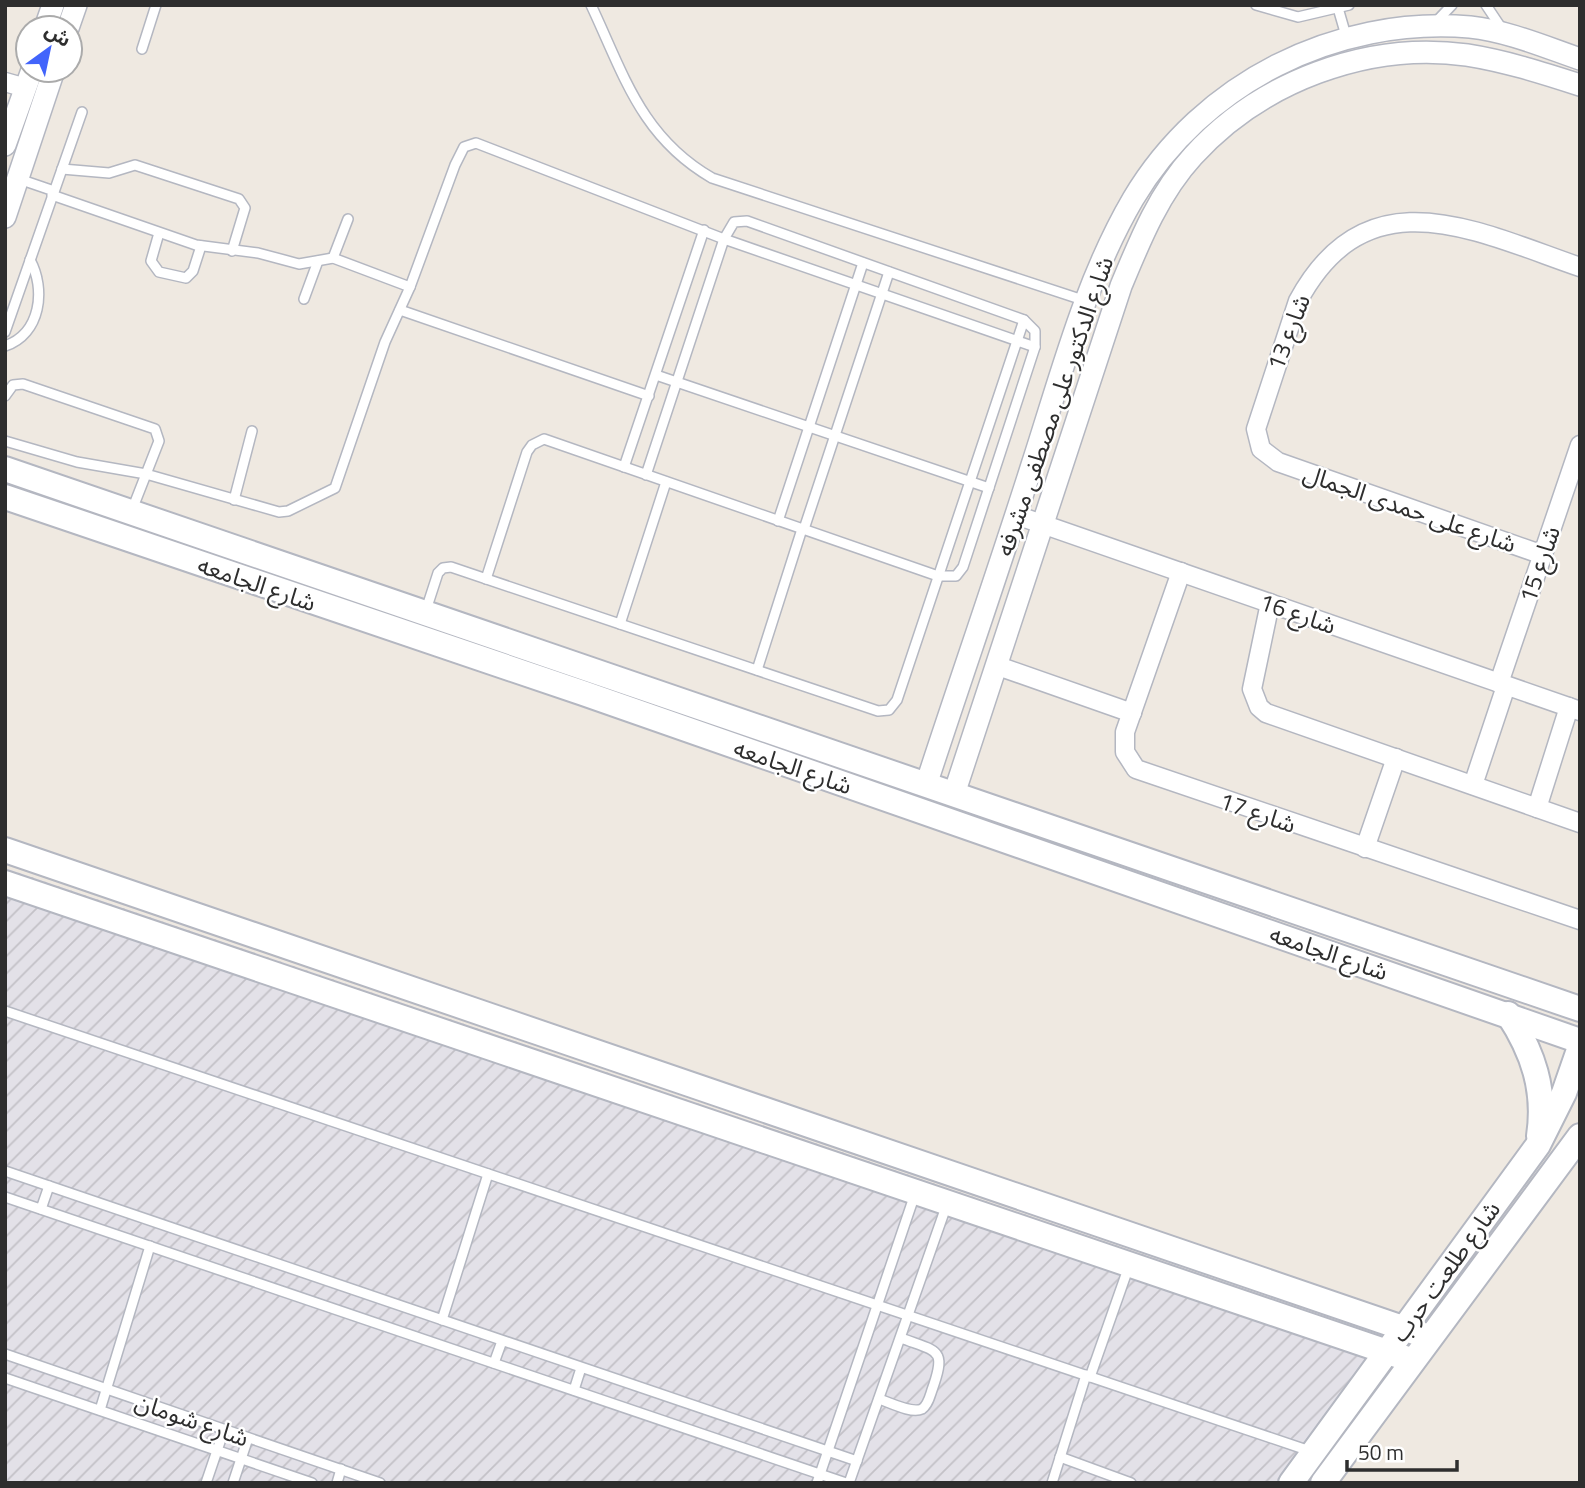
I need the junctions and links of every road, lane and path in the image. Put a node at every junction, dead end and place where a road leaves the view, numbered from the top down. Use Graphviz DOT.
graph roads {
  1 [pos="156,5"];
  2 [pos="591,5"];
  3 [pos="1256,5"];
  4 [pos="1349,5"];
  5 [pos="1452,5"];
  6 [pos="1486,5"];
  7 [pos="1338,8"];
  8 [pos="1432,26"];
  9 [pos="1508,35"];
  10 [pos="1347,39"];
  11 [pos="142,49"];
  12 [pos="1580,59"];
  13 [pos="20,84"];
  14 [pos="48,84"];
  15 [pos="1580,85"];
  16 [pos="82,112"];
  17 [pos="5,145"];
  18 [pos="62,169"];
  19 [pos="12,176"];
  20 [pos="53,193"];
  21 [pos="5,217"];
  22 [pos="348,219"];
  23 [pos="705,230"];
  24 [pos="159,233"];
  25 [pos="724,239"];
  26 [pos="201,246"];
  27 [pos="232,251"];
  28 [pos="333,258"];
  29 [pos="30,260"];
  30 [pos="318,261"];
  31 [pos="863,263"];
  32 [pos="1580,267"];
  33 [pos="889,272"];
  34 [pos="856,285"];
  35 [pos="410,287"];
  36 [pos="882,294"];
  37 [pos="304,299"];
  38 [pos="1086,301"];
  39 [pos="400,310"];
  40 [pos="1024,320"];
  41 [pos="5,332"];
  42 [pos="1017,341"];
  43 [pos="5,346"];
  44 [pos="1035,347"];
  45 [pos="656,375"];
  46 [pos="677,383"];
  47 [pos="5,396"];
  48 [pos="649,396"];
  49 [pos="809,428"];
  50 [pos="252,431"];
  51 [pos="835,436"];
  52 [pos="5,441"];
  53 [pos="1580,445"];
  54 [pos="1278,462"];
  55 [pos="624,467"];
  56 [pos="5,469"];
  57 [pos="146,474"];
  58 [pos="1575,474"];
  59 [pos="646,475"];
  60 [pos="666,482"];
  61 [pos="969,482"];
  62 [pos="989,488"];
  63 [pos="5,497"];
  64 [pos="234,500"];
  65 [pos="132,512"];
  66 [pos="1016,514"];
  67 [pos="778,521"];
  68 [pos="1044,524"];
  69 [pos="803,529"];
  70 [pos="1543,555"];
  71 [pos="1181,572"];
  72 [pos="938,576"];
  73 [pos="486,579"];
  74 [pos="1270,603"];
  75 [pos="425,613"];
  76 [pos="620,624"];
  77 [pos="998,666"];
  78 [pos="591,670"];
  79 [pos="757,670"];
  80 [pos="1502,684"];
  81 [pos="583,694"];
  82 [pos="1574,709"];
  83 [pos="1132,713"];
  84 [pos="1396,758"];
  85 [pos="926,785"];
  86 [pos="1473,785"];
  87 [pos="954,794"];
  88 [pos="1537,808"];
  89 [pos="1580,823"];
  90 [pos="1365,848"];
  91 [pos="5,850"];
  92 [pos="5,883"];
  93 [pos="1580,920"];
  94 [pos="1580,1009"];
  95 [pos="5,1011"];
  96 [pos="1508,1014"];
  97 [pos="1580,1041"];
  98 [pos="1580,1048"];
  99 [pos="1580,1136"];
  100 [pos="1538,1145"];
  101 [pos="925,1164"];
  102 [pos="5,1171"];
  103 [pos="488,1174"];
  104 [pos="957,1175"];
  105 [pos="48,1186"];
  106 [pos="915,1192"];
  107 [pos="5,1197"];
  108 [pos="947,1202"];
  109 [pos="41,1209"];
  110 [pos="150,1246"];
  111 [pos="1129,1264"];
  112 [pos="1229,1269"];
  113 [pos="1220,1295"];
  114 [pos="878,1306"];
  115 [pos="909,1316"];
  116 [pos="442,1320"];
  117 [pos="1403,1329"];
  118 [pos="1429,1337"];
  119 [pos="901,1338"];
  120 [pos="502,1341"];
  121 [pos="1385,1352"];
  122 [pos="5,1354"];
  123 [pos="1411,1360"];
  124 [pos="494,1363"];
  125 [pos="582,1367"];
  126 [pos="1088,1376"];
  127 [pos="5,1378"];
  128 [pos="107,1389"];
  129 [pos="574,1390"];
  130 [pos="879,1399"];
  131 [pos="100,1410"];
  132 [pos="224,1430"];
  133 [pos="248,1438"];
  134 [pos="217,1450"];
  135 [pos="1313,1451"];
  136 [pos="828,1452"];
  137 [pos="1060,1457"];
  138 [pos="241,1459"];
  139 [pos="857,1461"];
  140 [pos="341,1469"];
  141 [pos="818,1478"];
  142 [pos="206,1483"];
  143 [pos="233,1483"];
  144 [pos="312,1483"];
  145 [pos="337,1483"];
  146 [pos="380,1483"];
  147 [pos="848,1483"];
  148 [pos="1052,1483"];
  149 [pos="1131,1483"];
  150 [pos="1291,1483"];
  151 [pos="1323,1483"];
  1 -- 11 [label="lane"];
  2 -- 38 [label="lane"];
  3 -- 7 [label="lane"];
  4 -- 7 [label="lane"];
  5 -- 8 [label="lane"];
  6 -- 9 [label="lane"];
  7 -- 10 [label="lane"];
  8 -- 9 [label="street, شارع الدكتور على مصطفى مشرفه"];
  8 -- 10 [label="street, شارع الدكتور على مصطفى مشرفه"];
  9 -- 12 [label="street, شارع الدكتور على مصطفى مشرفه"];
  10 -- 38 [label="street, شارع الدكتور على مصطفى مشرفه"];
  13 -- 17 [label="street"];
  14 -- 19 [label="street"];
  15 -- 68 [label="street, شارع الدكتور على مصطفى مشرفه"];
  16 -- 18 [label="lane"];
  18 -- 20 [label="lane"];
  18 -- 27 [label="lane"];
  19 -- 20 [label="lane"];
  19 -- 21 [label="street"];
  20 -- 24 [label="lane"];
  20 -- 29 [label="lane"];
  22 -- 28 [label="lane"];
  23 -- 25 [label="lane"];
  23 -- 35 [label="lane"];
  23 -- 45 [label="lane"];
  24 -- 26 [label="lane"];
  24 -- 26 [label="lane"];
  25 -- 31 [label="lane"];
  25 -- 34 [label="lane"];
  25 -- 46 [label="lane"];
  26 -- 27 [label="lane"];
  27 -- 30 [label="lane"];
  28 -- 30 [label="lane"];
  28 -- 35 [label="lane"];
  29 -- 41 [label="lane"];
  29 -- 43 [label="lane"];
  30 -- 37 [label="lane"];
  31 -- 33 [label="lane"];
  31 -- 34 [label="lane"];
  32 -- 54 [label="street, شارع 13"];
  33 -- 36 [label="lane"];
  33 -- 40 [label="lane"];
  34 -- 36 [label="lane"];
  34 -- 49 [label="lane"];
  35 -- 39 [label="lane"];
  36 -- 42 [label="lane"];
  36 -- 51 [label="lane"];
  38 -- 66 [label="street, شارع الدكتور على مصطفى مشرفه"];
  39 -- 48 [label="lane"];
  39 -- 64 [label="lane"];
  40 -- 42 [label="lane"];
  40 -- 44 [label="lane"];
  42 -- 44 [label="lane"];
  42 -- 61 [label="lane"];
  44 -- 62 [label="lane"];
  45 -- 46 [label="lane"];
  45 -- 48 [label="lane"];
  46 -- 49 [label="lane"];
  46 -- 59 [label="lane"];
  47 -- 57 [label="lane"];
  48 -- 55 [label="lane"];
  49 -- 51 [label="lane"];
  49 -- 67 [label="lane"];
  50 -- 64 [label="lane"];
  51 -- 61 [label="lane"];
  51 -- 69 [label="lane"];
  52 -- 57 [label="lane"];
  53 -- 58 [label="street, شارع 15"];
  54 -- 70 [label="street, شارع على حمدى الجمال"];
  55 -- 59 [label="lane"];
  55 -- 73 [label="lane"];
  56 -- 65 [label="main road, شارع الجامعه"];
  57 -- 64 [label="lane"];
  57 -- 65 [label="lane"];
  58 -- 70 [label="street, شارع 15"];
  59 -- 60 [label="lane"];
  60 -- 67 [label="lane"];
  60 -- 76 [label="lane"];
  61 -- 62 [label="lane"];
  61 -- 72 [label="lane"];
  62 -- 72 [label="lane"];
  63 -- 81 [label="main road, شارع الجامعه"];
  65 -- 75 [label="main road, شارع الجامعه"];
  66 -- 68 [label="street, شارع 16"];
  66 -- 85 [label="street, شارع الدكتور على مصطفى مشرفه"];
  67 -- 69 [label="lane"];
  68 -- 71 [label="street, شارع 16"];
  68 -- 77 [label="street, شارع الدكتور على مصطفى مشرفه"];
  69 -- 72 [label="lane"];
  69 -- 79 [label="lane"];
  70 -- 80 [label="street, شارع 15"];
  71 -- 74 [label="street, شارع 16"];
  71 -- 83 [label="street, شارع 17"];
  72 -- 79 [label="lane"];
  73 -- 75 [label="lane"];
  73 -- 76 [label="lane"];
  74 -- 80 [label="street, شارع 16"];
  74 -- 84 [label="street"];
  75 -- 78 [label="main road, شارع الجامعه"];
  76 -- 79 [label="lane"];
  77 -- 83 [label="street"];
  77 -- 87 [label="street, شارع الدكتور على مصطفى مشرفه"];
  78 -- 81 [label="main road"];
  78 -- 85 [label="main road, شارع الجامعه"];
  80 -- 82 [label="street, شارع 16"];
  80 -- 86 [label="street, شارع 15"];
  81 -- 96 [label="main road, شارع الجامعه"];
  82 -- 88 [label="street"];
  83 -- 90 [label="street, شارع 17"];
  84 -- 86 [label="street"];
  84 -- 90 [label="street"];
  85 -- 87 [label="main road, شارع الجامعه"];
  86 -- 88 [label="street"];
  87 -- 94 [label="main road, شارع الجامعه"];
  88 -- 89 [label="street"];
  90 -- 93 [label="street, شارع 17"];
  91 -- 101 [label="main road"];
  92 -- 106 [label="main road"];
  95 -- 103 [label="lane"];
  96 -- 97 [label="main road, شارع الجامعه"];
  96 -- 100 [label="main road"];
  98 -- 100 [label="main road, شارع طلعت حرب"];
  99 -- 118 [label="main road, شارع طلعت حرب"];
  100 -- 117 [label="main road, شارع طلعت حرب"];
  101 -- 104 [label="main road"];
  101 -- 106 [label="main road"];
  102 -- 105 [label="lane"];
  103 -- 114 [label="lane"];
  103 -- 116 [label="lane"];
  104 -- 108 [label="main road"];
  104 -- 112 [label="main road"];
  105 -- 109 [label="lane"];
  105 -- 116 [label="lane"];
  106 -- 108 [label="main road"];
  106 -- 114 [label="lane"];
  107 -- 109 [label="lane"];
  108 -- 111 [label="main road"];
  108 -- 115 [label="lane"];
  109 -- 110 [label="lane"];
  110 -- 124 [label="lane"];
  110 -- 128 [label="lane"];
  111 -- 113 [label="main road"];
  111 -- 126 [label="lane"];
  112 -- 113 [label="main road"];
  112 -- 117 [label="main road"];
  113 -- 121 [label="main road"];
  114 -- 115 [label="lane"];
  114 -- 136 [label="lane"];
  115 -- 119 [label="lane"];
  115 -- 126 [label="lane"];
  116 -- 120 [label="lane"];
  117 -- 118 [label="main road"];
  117 -- 121 [label="main road, شارع طلعت حرب"];
  118 -- 123 [label="main road, شارع طلعت حرب"];
  119 -- 130 [label="lane"];
  119 -- 130 [label="lane"];
  120 -- 124 [label="lane"];
  120 -- 125 [label="lane"];
  121 -- 123 [label="main road"];
  121 -- 135 [label="main road, شارع طلعت حرب"];
  122 -- 128 [label="lane, شارع شومان"];
  123 -- 151 [label="main road, شارع طلعت حرب"];
  124 -- 129 [label="lane"];
  125 -- 129 [label="lane"];
  125 -- 136 [label="lane"];
  126 -- 135 [label="lane"];
  126 -- 137 [label="lane"];
  127 -- 131 [label="lane, شارع شومان"];
  128 -- 131 [label="lane"];
  128 -- 132 [label="lane, شارع شومان"];
  129 -- 141 [label="lane"];
  130 -- 139 [label="lane"];
  131 -- 134 [label="lane, شارع شومان"];
  132 -- 133 [label="lane, شارع شومان"];
  132 -- 134 [label="lane"];
  133 -- 138 [label="lane"];
  133 -- 140 [label="lane, شارع شومان"];
  134 -- 138 [label="lane, شارع شومان"];
  134 -- 142 [label="lane"];
  135 -- 150 [label="main road, شارع طلعت حرب"];
  136 -- 139 [label="lane"];
  136 -- 141 [label="lane"];
  137 -- 148 [label="lane"];
  137 -- 149 [label="lane"];
  138 -- 143 [label="lane"];
  138 -- 144 [label="lane, شارع شومان"];
  139 -- 147 [label="lane"];
  140 -- 145 [label="lane"];
  140 -- 146 [label="lane, شارع شومان"];
  141 -- 147 [label="lane"];
}
